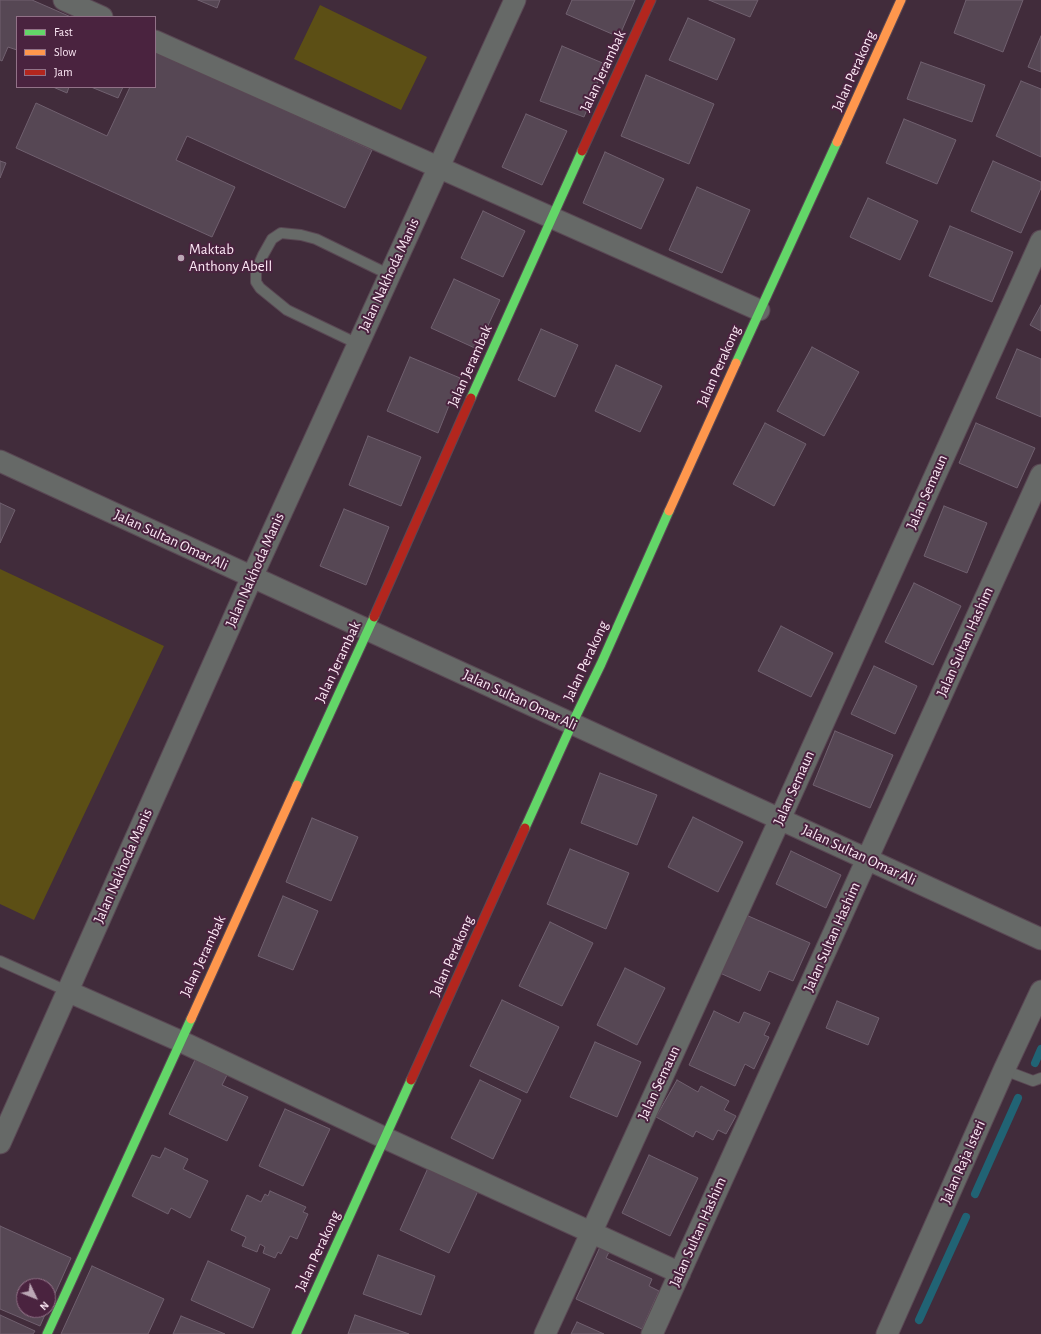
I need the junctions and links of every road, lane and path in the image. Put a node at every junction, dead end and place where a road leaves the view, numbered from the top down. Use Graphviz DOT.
graph roads {
  1 [pos="64,0"];
  2 [pos="515,0"];
  3 [pos="651,0"];
  4 [pos="901,0"];
  5 [pos="100,16"];
  6 [pos="156,41"];
  7 [pos="439,168"];
  8 [pos="551,219"];
  9 [pos="1041,241"];
  10 [pos="390,275"];
  11 [pos="759,310"];
  12 [pos="358,344"];
  13 [pos="0,461"];
  14 [pos="1041,475"];
  15 [pos="252,577"];
  16 [pos="368,630"];
  17 [pos="572,724"];
  18 [pos="780,819"];
  19 [pos="867,859"];
  20 [pos="1041,939"];
  21 [pos="0,961"];
  22 [pos="67,991"];
  23 [pos="1041,991"];
  24 [pos="180,1041"];
  25 [pos="1004,1070"];
  26 [pos="1041,1078"];
  27 [pos="385,1138"];
  28 [pos="0,1143"];
  29 [pos="591,1233"];
  30 [pos="680,1272"];
  31 [pos="47,1334"];
  32 [pos="296,1334"];
  33 [pos="545,1334"];
  34 [pos="652,1334"];
  35 [pos="887,1334"];
  1 -- 5 [label="street"];
  2 -- 7 [label="street, Jalan Nakhoda Manis"];
  3 -- 8 [label="street, Jalan Jerambak"];
  4 -- 11 [label="street, Jalan Perakong"];
  6 -- 7 [label="street"];
  7 -- 8 [label="street"];
  7 -- 10 [label="street, Jalan Nakhoda Manis"];
  8 -- 11 [label="street"];
  8 -- 16 [label="street, Jalan Jerambak"];
  9 -- 18 [label="street, Jalan Semaun"];
  10 -- 12 [label="street, Jalan Nakhoda Manis"];
  10 -- 12 [label="lane"];
  11 -- 17 [label="street, Jalan Perakong"];
  12 -- 15 [label="street, Jalan Nakhoda Manis"];
  13 -- 15 [label="street, Jalan Sultan Omar Ali"];
  14 -- 19 [label="street, Jalan Sultan Hashim"];
  15 -- 16 [label="street, Jalan Sultan Omar Ali"];
  15 -- 22 [label="street, Jalan Nakhoda Manis"];
  16 -- 17 [label="street, Jalan Sultan Omar Ali"];
  16 -- 24 [label="street, Jalan Jerambak"];
  17 -- 18 [label="street, Jalan Sultan Omar Ali"];
  17 -- 27 [label="street, Jalan Perakong"];
  18 -- 19 [label="street, Jalan Sultan Omar Ali"];
  18 -- 29 [label="street, Jalan Semaun"];
  19 -- 20 [label="street, Jalan Sultan Omar Ali"];
  19 -- 30 [label="street, Jalan Sultan Hashim"];
  21 -- 22 [label="lane"];
  22 -- 24 [label="street"];
  22 -- 28 [label="street, Jalan Nakhoda Manis"];
  23 -- 25 [label="street, Jalan Raja Isteri"];
  24 -- 27 [label="street"];
  24 -- 31 [label="street, Jalan Jerambak"];
  25 -- 26 [label="lane"];
  25 -- 35 [label="street, Jalan Raja Isteri"];
  27 -- 29 [label="street"];
  27 -- 32 [label="street, Jalan Perakong"];
  29 -- 30 [label="street"];
  29 -- 33 [label="street, Jalan Semaun"];
  30 -- 34 [label="street, Jalan Sultan Hashim"];
}
